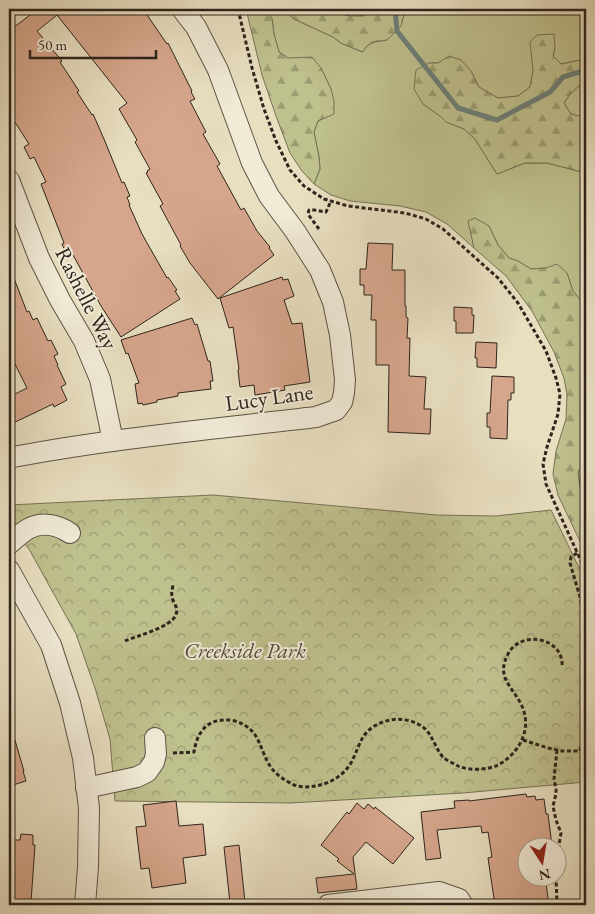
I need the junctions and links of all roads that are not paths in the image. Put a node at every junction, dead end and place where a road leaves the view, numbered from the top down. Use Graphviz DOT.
graph roads {
  1 [pos="182,9"];
  2 [pos="9,180"];
  3 [pos="113,441"];
  4 [pos="9,459"];
  5 [pos="70,533"];
  6 [pos="9,544"];
  7 [pos="9,570"];
  8 [pos="155,746"];
  9 [pos="86,788"];
  10 [pos="85,905"];
  11 [pos="328,905"];
  12 [pos="463,905"];
  1 -- 3 [label="street, Lucy Lane"];
  2 -- 3 [label="street, Rashelle Way"];
  3 -- 4 [label="street, Lucy Lane"];
  5 -- 6 [label="street"];
  7 -- 9 [label="street"];
  8 -- 9 [label="street"];
  9 -- 10 [label="street"];
  11 -- 12 [label="street"];
}
